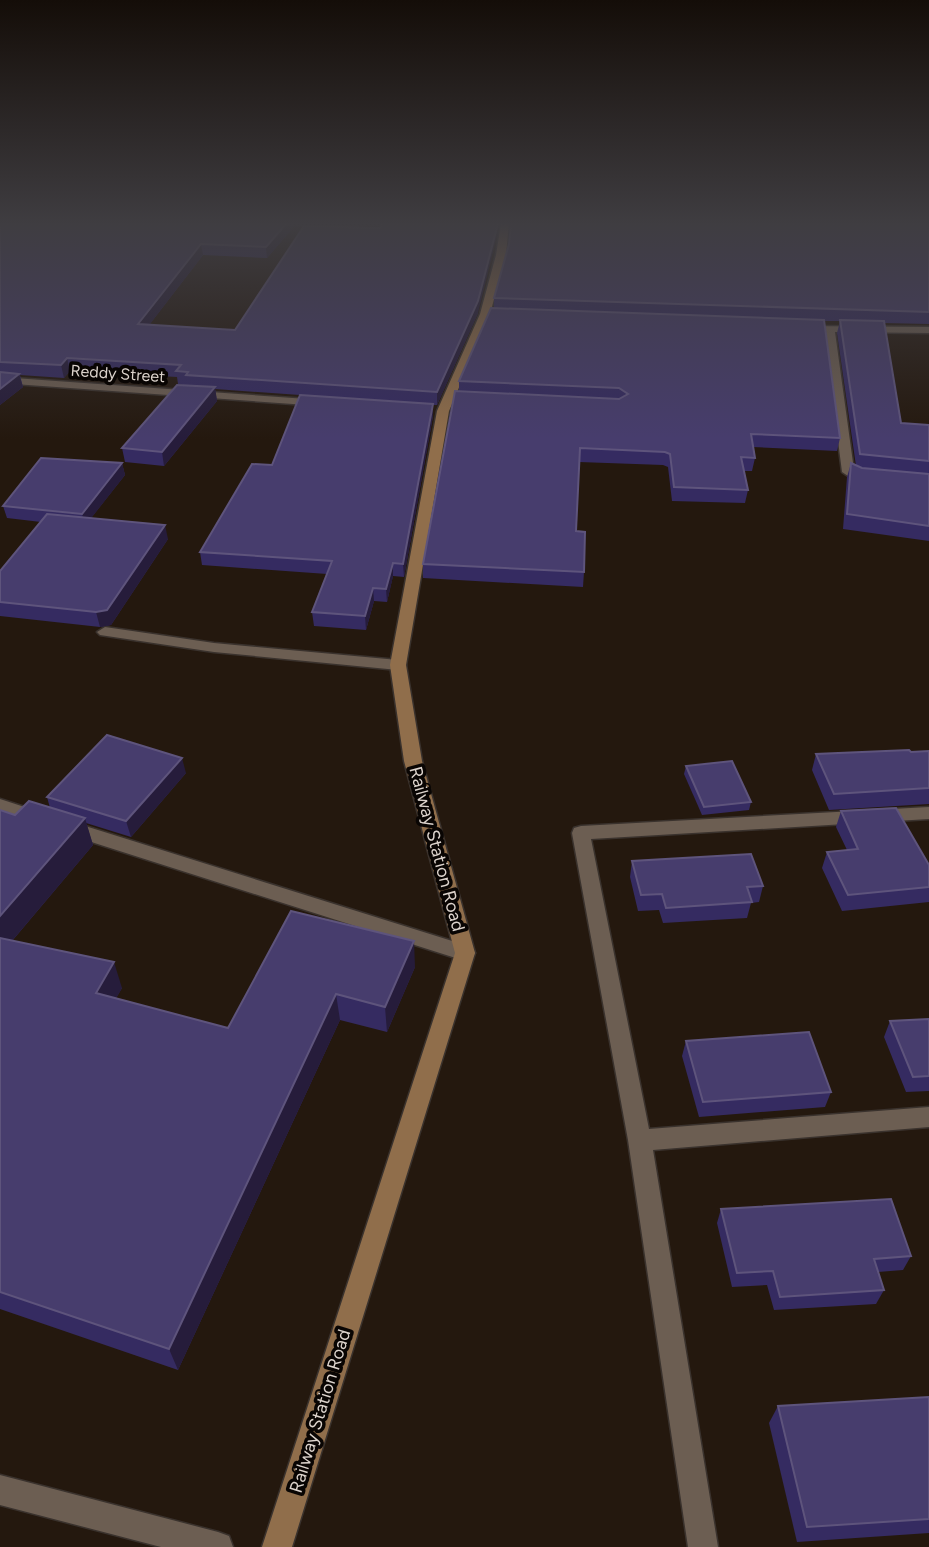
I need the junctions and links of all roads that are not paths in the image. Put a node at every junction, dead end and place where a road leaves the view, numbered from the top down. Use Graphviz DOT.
graph roads {
  1 [pos="495,295"];
  2 [pos="787,327"];
  3 [pos="829,329"];
  4 [pos="929,330"];
  5 [pos="0,380"];
  6 [pos="332,403"];
  7 [pos="882,478"];
  8 [pos="105,632"];
  9 [pos="398,665"];
  10 [pos="0,805"];
  11 [pos="929,813"];
  12 [pos="465,953"];
  13 [pos="929,1117"];
  14 [pos="640,1140"];
  15 [pos="0,1490"];
  16 [pos="218,1547"];
  17 [pos="277,1547"];
  18 [pos="703,1547"];
  1 -- 9 [label="street, Railway Station Road"];
  2 -- 3 [label="street"];
  3 -- 4 [label="street"];
  3 -- 7 [label="street"];
  5 -- 6 [label="street, Reddy Street"];
  8 -- 9 [label="street"];
  9 -- 12 [label="street, Railway Station Road"];
  10 -- 12 [label="street"];
  11 -- 14 [label="street"];
  12 -- 17 [label="street, Railway Station Road"];
  13 -- 14 [label="street"];
  14 -- 18 [label="street"];
  15 -- 16 [label="street"];
}
